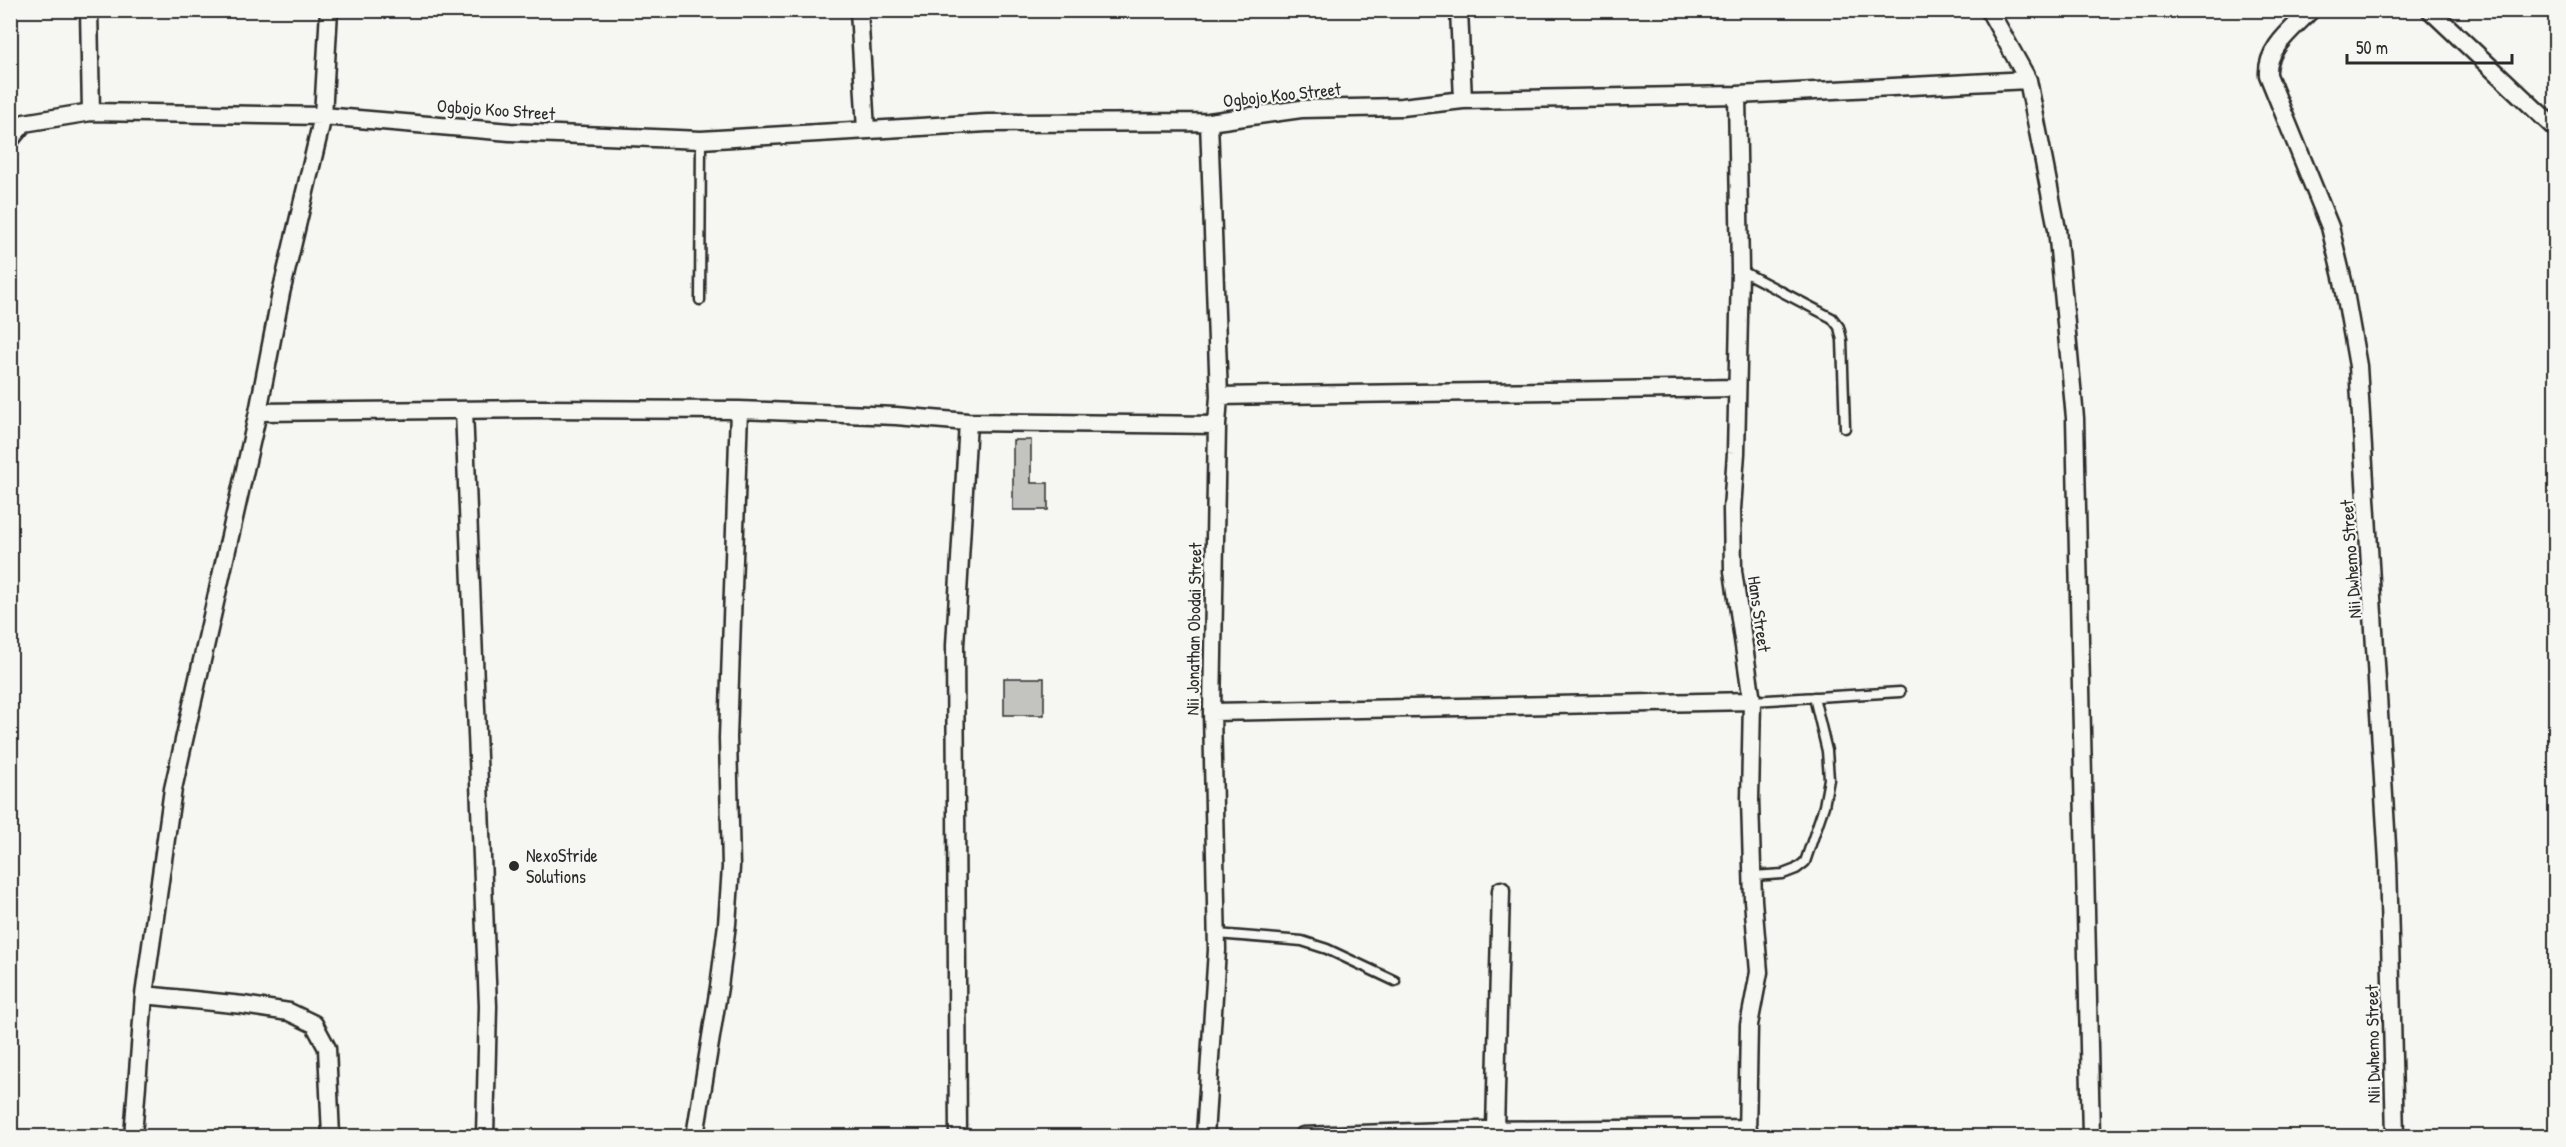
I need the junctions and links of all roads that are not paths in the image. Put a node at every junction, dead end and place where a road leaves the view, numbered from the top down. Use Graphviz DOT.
graph roads {
  1 [pos="89,10"];
  2 [pos="329,10"];
  3 [pos="859,10"];
  4 [pos="1460,10"];
  5 [pos="1989,10"];
  6 [pos="2311,10"];
  7 [pos="2430,10"];
  8 [pos="2028,80"];
  9 [pos="1737,95"];
  10 [pos="1463,100"];
  11 [pos="91,112"];
  12 [pos="323,116"];
  13 [pos="1209,122"];
  14 [pos="2556,129"];
  15 [pos="866,130"];
  16 [pos="10,140"];
  17 [pos="701,140"];
  18 [pos="1740,270"];
  19 [pos="700,300"];
  20 [pos="1737,388"];
  21 [pos="1219,396"];
  22 [pos="464,410"];
  23 [pos="739,410"];
  24 [pos="258,412"];
  25 [pos="968,422"];
  26 [pos="1217,425"];
  27 [pos="1845,428"];
  28 [pos="1900,692"];
  29 [pos="1814,697"];
  30 [pos="1752,701"];
  31 [pos="1212,712"];
  32 [pos="1753,876"];
  33 [pos="1501,891"];
  34 [pos="1217,934"];
  35 [pos="1395,981"];
  36 [pos="144,995"];
  37 [pos="1495,1130"];
  38 [pos="1747,1132"];
  39 [pos="1472,1133"];
  40 [pos="133,1137"];
  41 [pos="331,1137"];
  42 [pos="484,1137"];
  43 [pos="695,1137"];
  44 [pos="958,1137"];
  45 [pos="1205,1137"];
  46 [pos="1303,1137"];
  47 [pos="2091,1137"];
  48 [pos="2394,1137"];
  1 -- 11 [label="street"];
  2 -- 12 [label="street"];
  3 -- 15 [label="street"];
  4 -- 10 [label="street"];
  5 -- 8 [label="street"];
  6 -- 48 [label="street, Nii Dwhemo Street"];
  7 -- 14 [label="street"];
  8 -- 9 [label="street, Ogbojo Koo Street"];
  8 -- 47 [label="street"];
  9 -- 10 [label="street, Ogbojo Koo Street"];
  9 -- 18 [label="street, Hans Street"];
  10 -- 13 [label="street, Ogbojo Koo Street"];
  11 -- 12 [label="street, Ogbojo Koo Street"];
  11 -- 16 [label="street, Ogbojo Koo Street"];
  12 -- 17 [label="street, Ogbojo Koo Street"];
  12 -- 24 [label="street"];
  13 -- 15 [label="street, Ogbojo Koo Street"];
  13 -- 21 [label="street, Nii Jonathan Obodai Street"];
  15 -- 17 [label="street, Ogbojo Koo Street"];
  17 -- 19 [label="lane"];
  18 -- 20 [label="street, Hans Street"];
  18 -- 27 [label="lane"];
  20 -- 21 [label="street"];
  20 -- 30 [label="street, Hans Street"];
  21 -- 26 [label="street, Nii Jonathan Obodai Street"];
  22 -- 23 [label="street"];
  22 -- 24 [label="street"];
  22 -- 42 [label="street"];
  23 -- 25 [label="street"];
  23 -- 43 [label="street"];
  24 -- 36 [label="street"];
  25 -- 26 [label="street"];
  25 -- 44 [label="street"];
  26 -- 31 [label="street, Nii Jonathan Obodai Street"];
  28 -- 29 [label="lane"];
  29 -- 30 [label="lane"];
  29 -- 32 [label="lane"];
  30 -- 31 [label="street"];
  30 -- 32 [label="street, Hans Street"];
  31 -- 34 [label="street, Nii Jonathan Obodai Street"];
  32 -- 38 [label="street, Hans Street"];
  33 -- 37 [label="street"];
  34 -- 35 [label="lane"];
  34 -- 45 [label="street, Nii Jonathan Obodai Street"];
  36 -- 40 [label="street"];
  36 -- 41 [label="street"];
  37 -- 38 [label="street"];
  37 -- 39 [label="street"];
  39 -- 46 [label="street"];
}
